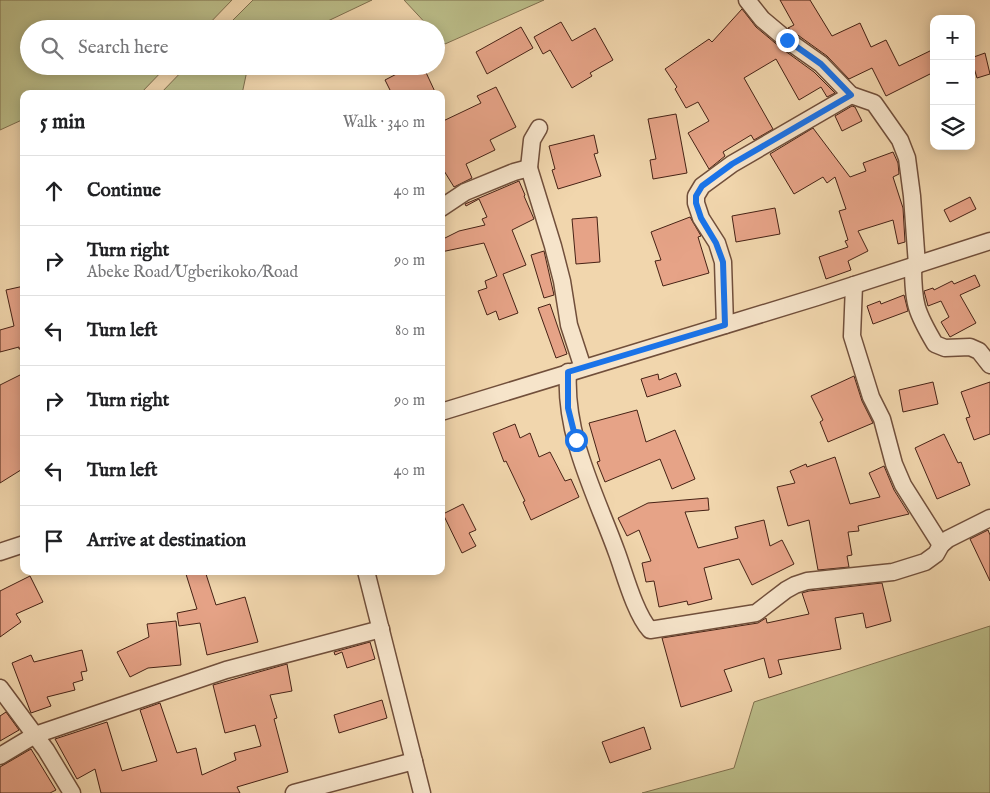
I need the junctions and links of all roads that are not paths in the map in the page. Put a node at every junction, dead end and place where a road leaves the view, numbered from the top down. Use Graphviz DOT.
graph roads {
  1 [pos="747,0"];
  2 [pos="851,95"];
  3 [pos="539,128"];
  4 [pos="529,168"];
  5 [pos="445,205"];
  6 [pos="990,241"];
  7 [pos="915,266"];
  8 [pos="854,285"];
  9 [pos="725,325"];
  10 [pos="990,365"];
  11 [pos="576,370"];
  12 [pos="445,411"];
  13 [pos="990,518"];
  14 [pos="20,545"];
  15 [pos="941,545"];
  16 [pos="0,552"];
  17 [pos="367,575"];
  18 [pos="381,629"];
  19 [pos="0,688"];
  20 [pos="35,735"];
  21 [pos="0,756"];
  22 [pos="414,761"];
  23 [pos="72,793"];
  24 [pos="294,793"];
  25 [pos="422,793"];
  1 -- 2 [label="street"];
  2 -- 7 [label="street"];
  2 -- 9 [label="street"];
  3 -- 4 [label="street"];
  4 -- 5 [label="street"];
  4 -- 11 [label="street"];
  6 -- 7 [label="street"];
  7 -- 8 [label="street"];
  7 -- 10 [label="street"];
  8 -- 9 [label="street"];
  8 -- 15 [label="street"];
  9 -- 11 [label="street"];
  11 -- 12 [label="street"];
  11 -- 15 [label="street"];
  13 -- 15 [label="street"];
  14 -- 16 [label="street"];
  17 -- 18 [label="street"];
  18 -- 20 [label="street"];
  18 -- 22 [label="street"];
  19 -- 20 [label="street"];
  20 -- 21 [label="street"];
  20 -- 23 [label="street"];
  22 -- 24 [label="street"];
  22 -- 25 [label="street"];
}
